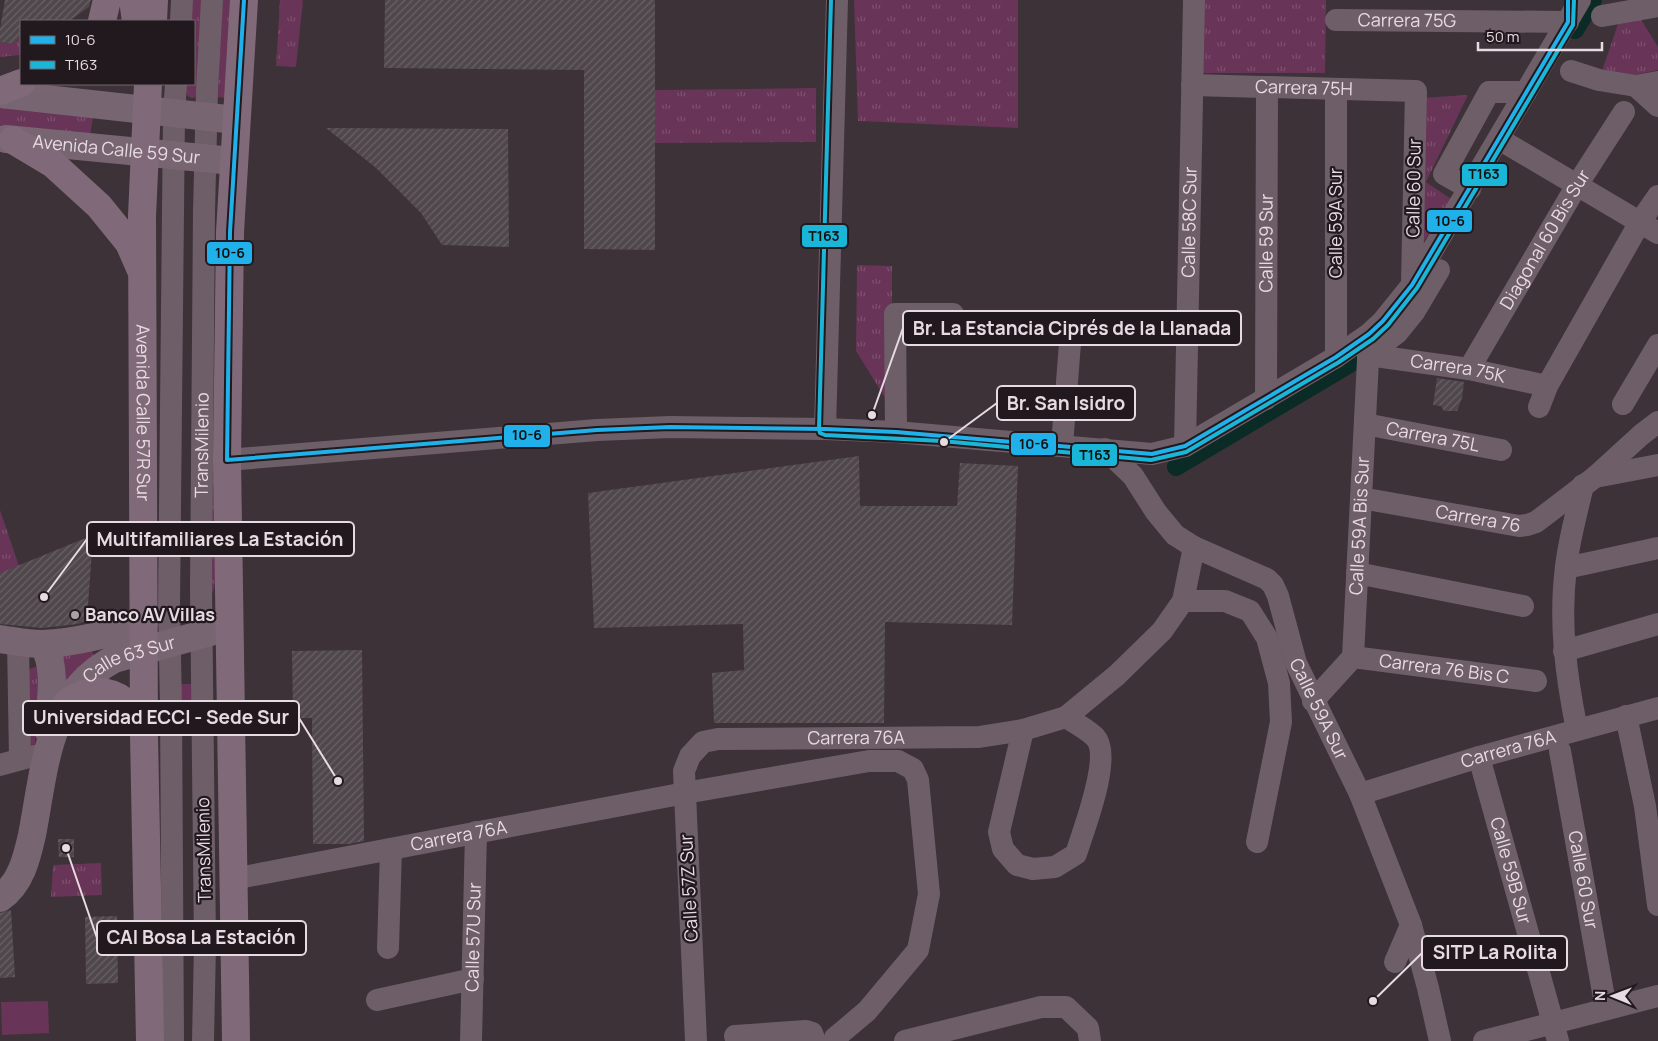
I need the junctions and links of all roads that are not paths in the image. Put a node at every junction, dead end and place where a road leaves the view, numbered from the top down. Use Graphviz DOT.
graph roads {
  1 [pos="106,0"];
  2 [pos="133,0"];
  3 [pos="154,0"];
  4 [pos="182,0"];
  5 [pos="212,0"];
  6 [pos="244,0"];
  7 [pos="837,0"];
  8 [pos="1194,0"];
  9 [pos="1658,6"];
  10 [pos="1581,11"];
  11 [pos="102,20"];
  12 [pos="136,20"];
  13 [pos="153,20"];
  14 [pos="180,20"];
  15 [pos="1336,20"];
  16 [pos="1571,71"];
  17 [pos="1658,82"];
  18 [pos="20,83"];
  19 [pos="143,85"];
  20 [pos="148,85"];
  21 [pos="176,85"];
  22 [pos="1192,85"];
  23 [pos="1636,86"];
  24 [pos="1267,87"];
  25 [pos="1336,89"];
  26 [pos="1416,91"];
  27 [pos="0,92"];
  28 [pos="1526,92"];
  29 [pos="1658,106"];
  30 [pos="147,110"];
  31 [pos="1624,112"];
  32 [pos="174,113"];
  33 [pos="206,117"];
  34 [pos="236,120"];
  35 [pos="7,139"];
  36 [pos="1506,143"];
  37 [pos="144,152"];
  38 [pos="174,155"];
  39 [pos="205,158"];
  40 [pos="234,161"];
  41 [pos="1577,185"];
  42 [pos="1470,189"];
  43 [pos="1658,196"];
  44 [pos="1649,228"];
  45 [pos="143,273"];
  46 [pos="1412,285"];
  47 [pos="1071,331"];
  48 [pos="1188,331"];
  49 [pos="1369,344"];
  50 [pos="1658,345"];
  51 [pos="1336,357"];
  52 [pos="1469,369"];
  53 [pos="1547,386"];
  54 [pos="1266,399"];
  55 [pos="1623,404"];
  56 [pos="1539,407"];
  57 [pos="1658,422"];
  58 [pos="1365,424"];
  59 [pos="824,429"];
  60 [pos="896,432"];
  61 [pos="1062,445"];
  62 [pos="1185,446"];
  63 [pos="1105,449"];
  64 [pos="1501,450"];
  65 [pos="227,460"];
  66 [pos="1658,465"];
  67 [pos="1589,481"];
  68 [pos="1361,498"];
  69 [pos="1194,548"];
  70 [pos="1658,548"];
  71 [pos="1566,568"];
  72 [pos="1357,573"];
  73 [pos="1183,601"];
  74 [pos="1523,606"];
  75 [pos="144,624"];
  76 [pos="1658,624"];
  77 [pos="228,627"];
  78 [pos="202,635"];
  79 [pos="20,641"];
  80 [pos="170,644"];
  81 [pos="144,651"];
  82 [pos="1564,651"];
  83 [pos="1353,657"];
  84 [pos="1536,681"];
  85 [pos="1313,701"];
  86 [pos="67,703"];
  87 [pos="1658,708"];
  88 [pos="1626,716"];
  89 [pos="1066,717"];
  90 [pos="1023,730"];
  91 [pos="1577,730"];
  92 [pos="144,736"];
  93 [pos="703,742"];
  94 [pos="1560,751"];
  95 [pos="47,754"];
  96 [pos="1478,757"];
  97 [pos="10,762"];
  98 [pos="685,792"];
  99 [pos="1360,794"];
  100 [pos="1652,804"];
  101 [pos="476,832"];
  102 [pos="1257,842"];
  103 [pos="391,849"];
  104 [pos="233,879"];
  105 [pos="0,898"];
  106 [pos="1658,905"];
  107 [pos="1411,925"];
  108 [pos="388,948"];
  109 [pos="1395,962"];
  110 [pos="473,978"];
  111 [pos="1658,996"];
  112 [pos="377,1000"];
  113 [pos="1606,1009"];
  114 [pos="1555,1032"];
  115 [pos="735,1036"];
  116 [pos="783,1036"];
  117 [pos="830,1040"];
  118 [pos="150,1041"];
  119 [pos="173,1041"];
  120 [pos="203,1041"];
  121 [pos="236,1041"];
  122 [pos="471,1041"];
  123 [pos="696,1041"];
  124 [pos="905,1041"];
  125 [pos="1090,1041"];
  126 [pos="1440,1041"];
  127 [pos="1484,1041"];
  1 -- 11 [label="highway"];
  2 -- 12 [label="highway"];
  3 -- 13 [label="highway"];
  4 -- 14 [label="street"];
  5 -- 33 [label="street, TransMilenio"];
  6 -- 34 [label="highway"];
  7 -- 59 [label="street"];
  8 -- 22 [label="street, Calle 58C Sur"];
  9 -- 10 [label="street, Carrera 75G"];
  10 -- 15 [label="street, Carrera 75G"];
  10 -- 28 [label="street"];
  10 -- 36 [label="street"];
  16 -- 23 [label="street"];
  17 -- 23 [label="street"];
  18 -- 27 [label="highway"];
  19 -- 30 [label="highway"];
  20 -- 30 [label="highway, Avenida Calle 57R Sur"];
  21 -- 32 [label="street, TransMilenio"];
  22 -- 24 [label="street, Carrera 75H"];
  22 -- 48 [label="street, Calle 58C Sur"];
  23 -- 29 [label="street"];
  24 -- 25 [label="street, Carrera 75H"];
  24 -- 54 [label="street, Calle 59 Sur"];
  25 -- 26 [label="street, Carrera 75H"];
  25 -- 51 [label="street, Calle 59A Sur"];
  26 -- 46 [label="street, Calle 60 Sur"];
  27 -- 30 [label="main road"];
  28 -- 36 [label="street"];
  28 -- 42 [label="street"];
  30 -- 32 [label="main road"];
  30 -- 37 [label="highway, Avenida Calle 57R Sur"];
  31 -- 41 [label="street, Diagonal 60 Bis Sur"];
  32 -- 33 [label="main road"];
  32 -- 38 [label="street, TransMilenio"];
  33 -- 34 [label="main road"];
  33 -- 39 [label="street, TransMilenio"];
  34 -- 40 [label="highway"];
  35 -- 37 [label="main road, Avenida Calle 59 Sur"];
  35 -- 45 [label="highway"];
  36 -- 41 [label="street"];
  36 -- 42 [label="street"];
  36 -- 49 [label="street"];
  37 -- 38 [label="main road, Avenida Calle 59 Sur"];
  37 -- 45 [label="highway, Avenida Calle 57R Sur"];
  38 -- 39 [label="main road, Avenida Calle 59 Sur"];
  38 -- 80 [label="street, TransMilenio"];
  39 -- 40 [label="main road, Avenida Calle 59 Sur"];
  39 -- 78 [label="street, TransMilenio"];
  40 -- 65 [label="highway"];
  41 -- 44 [label="street"];
  41 -- 52 [label="street, Diagonal 60 Bis Sur"];
  42 -- 46 [label="street"];
  43 -- 44 [label="street"];
  44 -- 53 [label="street"];
  45 -- 75 [label="highway, Avenida Calle 57R Sur"];
  46 -- 49 [label="street"];
  47 -- 48 [label="street"];
  47 -- 60 [label="street"];
  47 -- 61 [label="street"];
  48 -- 62 [label="street, Calle 58C Sur"];
  49 -- 51 [label="street"];
  49 -- 52 [label="street, Carrera 75K"];
  49 -- 58 [label="street, Calle 59A Bis Sur"];
  50 -- 55 [label="street"];
  51 -- 54 [label="street"];
  52 -- 53 [label="street, Carrera 75K"];
  53 -- 56 [label="street"];
  54 -- 62 [label="street"];
  57 -- 67 [label="street"];
  58 -- 64 [label="street, Carrera 75L"];
  58 -- 68 [label="street, Calle 59A Bis Sur"];
  59 -- 60 [label="street"];
  59 -- 65 [label="street"];
  60 -- 61 [label="street"];
  61 -- 63 [label="street"];
  62 -- 63 [label="street"];
  63 -- 69 [label="street, Calle 59A Sur"];
  65 -- 77 [label="highway"];
  66 -- 67 [label="street"];
  67 -- 68 [label="street, Carrera 76"];
  67 -- 71 [label="street"];
  68 -- 72 [label="street, Calle 59A Bis Sur"];
  69 -- 73 [label="street"];
  69 -- 85 [label="street, Calle 59A Sur"];
  70 -- 71 [label="street"];
  71 -- 82 [label="street"];
  72 -- 74 [label="street"];
  72 -- 83 [label="street, Calle 59A Bis Sur"];
  73 -- 89 [label="street"];
  73 -- 102 [label="street"];
  75 -- 79 [label="main road, Calle 63 Sur"];
  75 -- 81 [label="highway, Avenida Calle 57R Sur"];
  76 -- 82 [label="street"];
  77 -- 78 [label="main road, Calle 63 Sur"];
  77 -- 104 [label="highway"];
  78 -- 80 [label="main road, Calle 63 Sur"];
  78 -- 120 [label="street, TransMilenio"];
  79 -- 95 [label="main road"];
  79 -- 97 [label="street"];
  80 -- 81 [label="main road, Calle 63 Sur"];
  80 -- 119 [label="street, TransMilenio"];
  81 -- 86 [label="main road, Calle 63 Sur"];
  81 -- 92 [label="highway, Avenida Calle 57R Sur"];
  82 -- 91 [label="street"];
  83 -- 84 [label="street, Carrera 76 Bis C"];
  83 -- 85 [label="street"];
  85 -- 99 [label="street, Calle 59A Sur"];
  86 -- 92 [label="highway"];
  86 -- 95 [label="main road, Calle 63 Sur"];
  87 -- 88 [label="street, Carrera 76A"];
  88 -- 91 [label="street, Carrera 76A"];
  88 -- 100 [label="street"];
  89 -- 90 [label="street, Carrera 76A"];
  89 -- 90 [label="street"];
  90 -- 93 [label="street, Carrera 76A"];
  91 -- 96 [label="street, Carrera 76A"];
  92 -- 118 [label="highway, Avenida Calle 57R Sur"];
  93 -- 98 [label="street, Calle 57Z Sur"];
  94 -- 113 [label="street, Calle 60 Sur"];
  95 -- 97 [label="street"];
  95 -- 105 [label="main road"];
  96 -- 99 [label="street, Carrera 76A"];
  96 -- 114 [label="street, Calle 59B Sur"];
  98 -- 101 [label="street, Carrera 76A"];
  98 -- 117 [label="street, Carrera 76A"];
  98 -- 123 [label="street, Calle 57Z Sur"];
  99 -- 107 [label="street, Calle 59A Sur"];
  100 -- 106 [label="street"];
  101 -- 103 [label="street, Carrera 76A"];
  101 -- 110 [label="street, Calle 57U Sur"];
  103 -- 104 [label="street, Carrera 76A"];
  103 -- 108 [label="street"];
  104 -- 121 [label="highway"];
  107 -- 109 [label="street"];
  107 -- 126 [label="street, Calle 59A Sur"];
  110 -- 112 [label="street"];
  110 -- 122 [label="street, Calle 57U Sur"];
  111 -- 113 [label="street"];
  113 -- 114 [label="street"];
  114 -- 127 [label="street"];
  115 -- 116 [label="street"];
  116 -- 117 [label="street"];
  124 -- 125 [label="street"];
}
